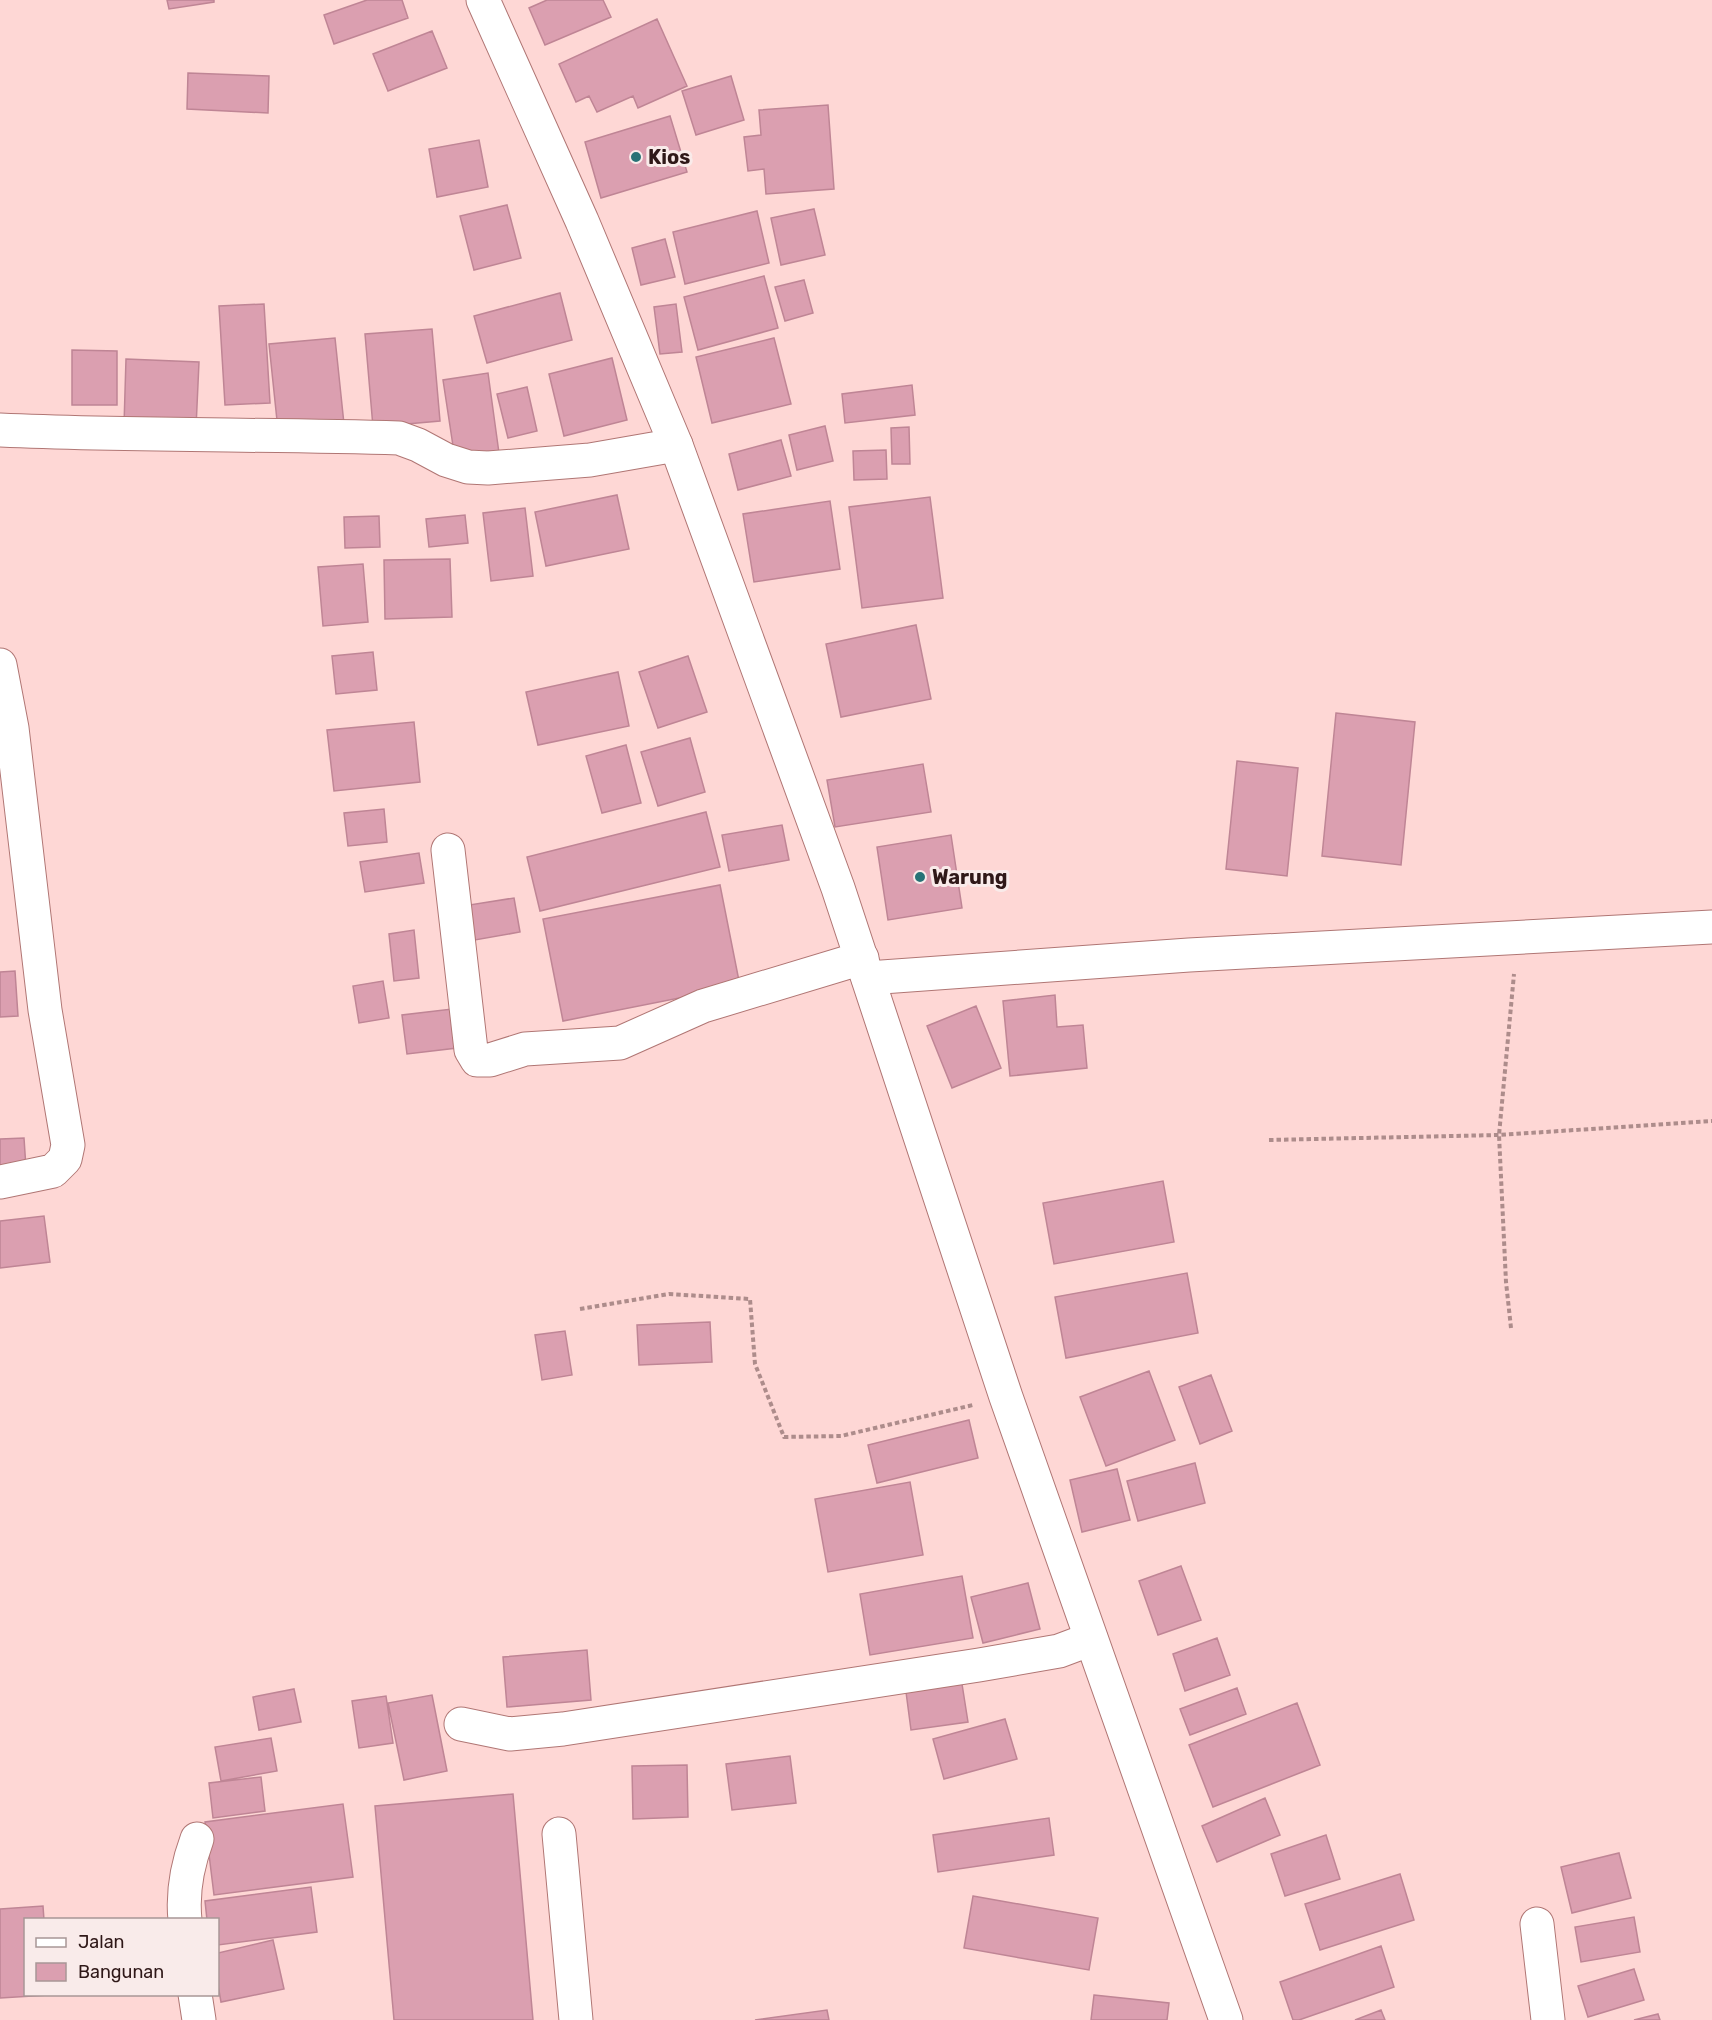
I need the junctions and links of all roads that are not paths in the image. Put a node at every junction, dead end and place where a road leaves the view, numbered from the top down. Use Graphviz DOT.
graph roads {
  1 [pos="483,0"];
  2 [pos="0,430"];
  3 [pos="676,445"];
  4 [pos="0,665"];
  5 [pos="448,850"];
  6 [pos="1712,927"];
  7 [pos="849,967"];
  8 [pos="0,1182"];
  9 [pos="1076,1645"];
  10 [pos="461,1724"];
  11 [pos="559,1834"];
  12 [pos="197,1839"];
  13 [pos="185,1918"];
  14 [pos="1537,1924"];
  15 [pos="195,1996"];
  16 [pos="199,2020"];
  17 [pos="576,2020"];
  18 [pos="1226,2020"];
  19 [pos="1548,2020"];
  1 -- 3 [label="street"];
  2 -- 3 [label="street"];
  3 -- 7 [label="street"];
  4 -- 8 [label="street"];
  5 -- 7 [label="street"];
  6 -- 7 [label="street"];
  7 -- 9 [label="street"];
  9 -- 10 [label="street"];
  9 -- 18 [label="street"];
  11 -- 17 [label="street"];
  12 -- 13 [label="street"];
  14 -- 19 [label="street"];
  15 -- 16 [label="street"];
}
